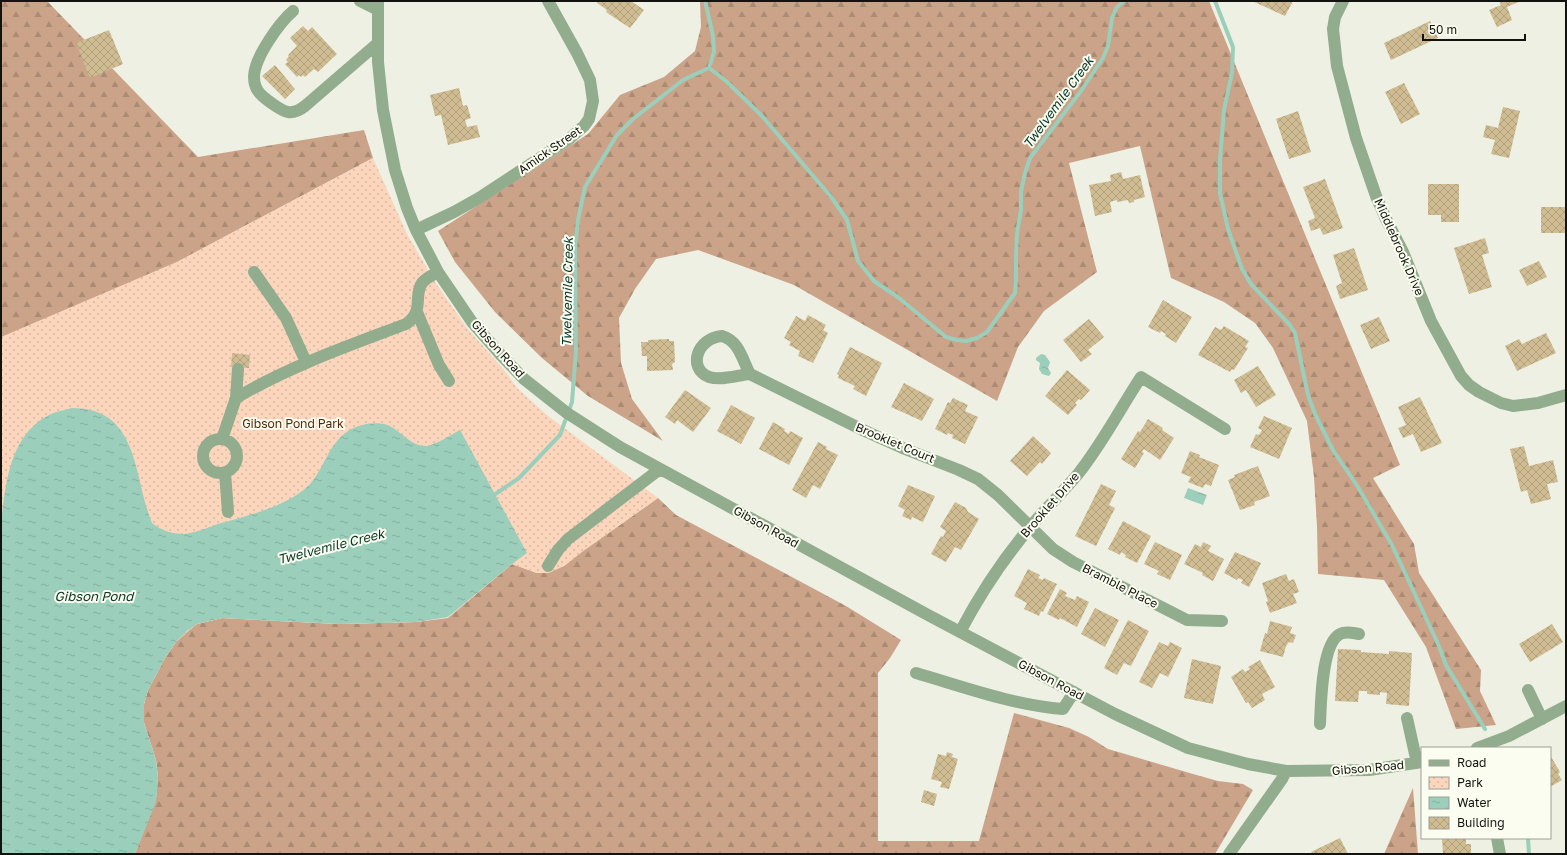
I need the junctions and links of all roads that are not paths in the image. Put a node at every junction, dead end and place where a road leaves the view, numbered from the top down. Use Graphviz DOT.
graph roads {
  1 [pos="360,1"];
  2 [pos="548,1"];
  3 [pos="1343,1"];
  4 [pos="378,5"];
  5 [pos="293,11"];
  6 [pos="378,44"];
  7 [pos="416,230"];
  8 [pos="254,272"];
  9 [pos="438,272"];
  10 [pos="417,312"];
  11 [pos="306,362"];
  12 [pos="238,369"];
  13 [pos="750,374"];
  14 [pos="449,381"];
  15 [pos="1566,395"];
  16 [pos="236,398"];
  17 [pos="1225,429"];
  18 [pos="222,439"];
  19 [pos="660,469"];
  20 [pos="225,472"];
  21 [pos="228,512"];
  22 [pos="1031,526"];
  23 [pos="548,566"];
  24 [pos="1222,621"];
  25 [pos="960,632"];
  26 [pos="1358,634"];
  27 [pos="916,673"];
  28 [pos="1528,690"];
  29 [pos="1074,692"];
  30 [pos="1566,707"];
  31 [pos="1407,718"];
  32 [pos="1542,719"];
  33 [pos="1320,724"];
  34 [pos="1480,747"];
  35 [pos="1419,763"];
  36 [pos="1286,771"];
  37 [pos="1497,839"];
  38 [pos="1230,854"];
  39 [pos="1500,854"];
  1 -- 4 [label="street, Gibson Road"];
  2 -- 7 [label="street, Amick Street"];
  3 -- 15 [label="street, Middlebrook Drive"];
  4 -- 6 [label="street, Gibson Road"];
  5 -- 6 [label="street"];
  6 -- 7 [label="street, Gibson Road"];
  7 -- 9 [label="street, Gibson Road"];
  8 -- 11 [label="street"];
  9 -- 10 [label="street"];
  9 -- 19 [label="street, Gibson Road"];
  10 -- 11 [label="street"];
  10 -- 14 [label="street"];
  11 -- 16 [label="street"];
  12 -- 16 [label="street"];
  13 -- 13 [label="street"];
  13 -- 22 [label="street, Brooklet Court"];
  16 -- 18 [label="street"];
  17 -- 22 [label="street, Brooklet Drive"];
  18 -- 20 [label="street"];
  18 -- 20 [label="street"];
  19 -- 23 [label="street"];
  19 -- 25 [label="street, Gibson Road"];
  20 -- 21 [label="street"];
  22 -- 24 [label="street, Bramble Place"];
  22 -- 25 [label="street, Brooklet Drive"];
  25 -- 29 [label="street, Gibson Road"];
  26 -- 33 [label="street"];
  27 -- 29 [label="street"];
  28 -- 32 [label="street"];
  29 -- 36 [label="street, Gibson Road"];
  30 -- 32 [label="street"];
  31 -- 35 [label="street"];
  32 -- 34 [label="street"];
  35 -- 36 [label="street, Gibson Road"];
  36 -- 38 [label="street"];
  37 -- 39 [label="street"];
}
